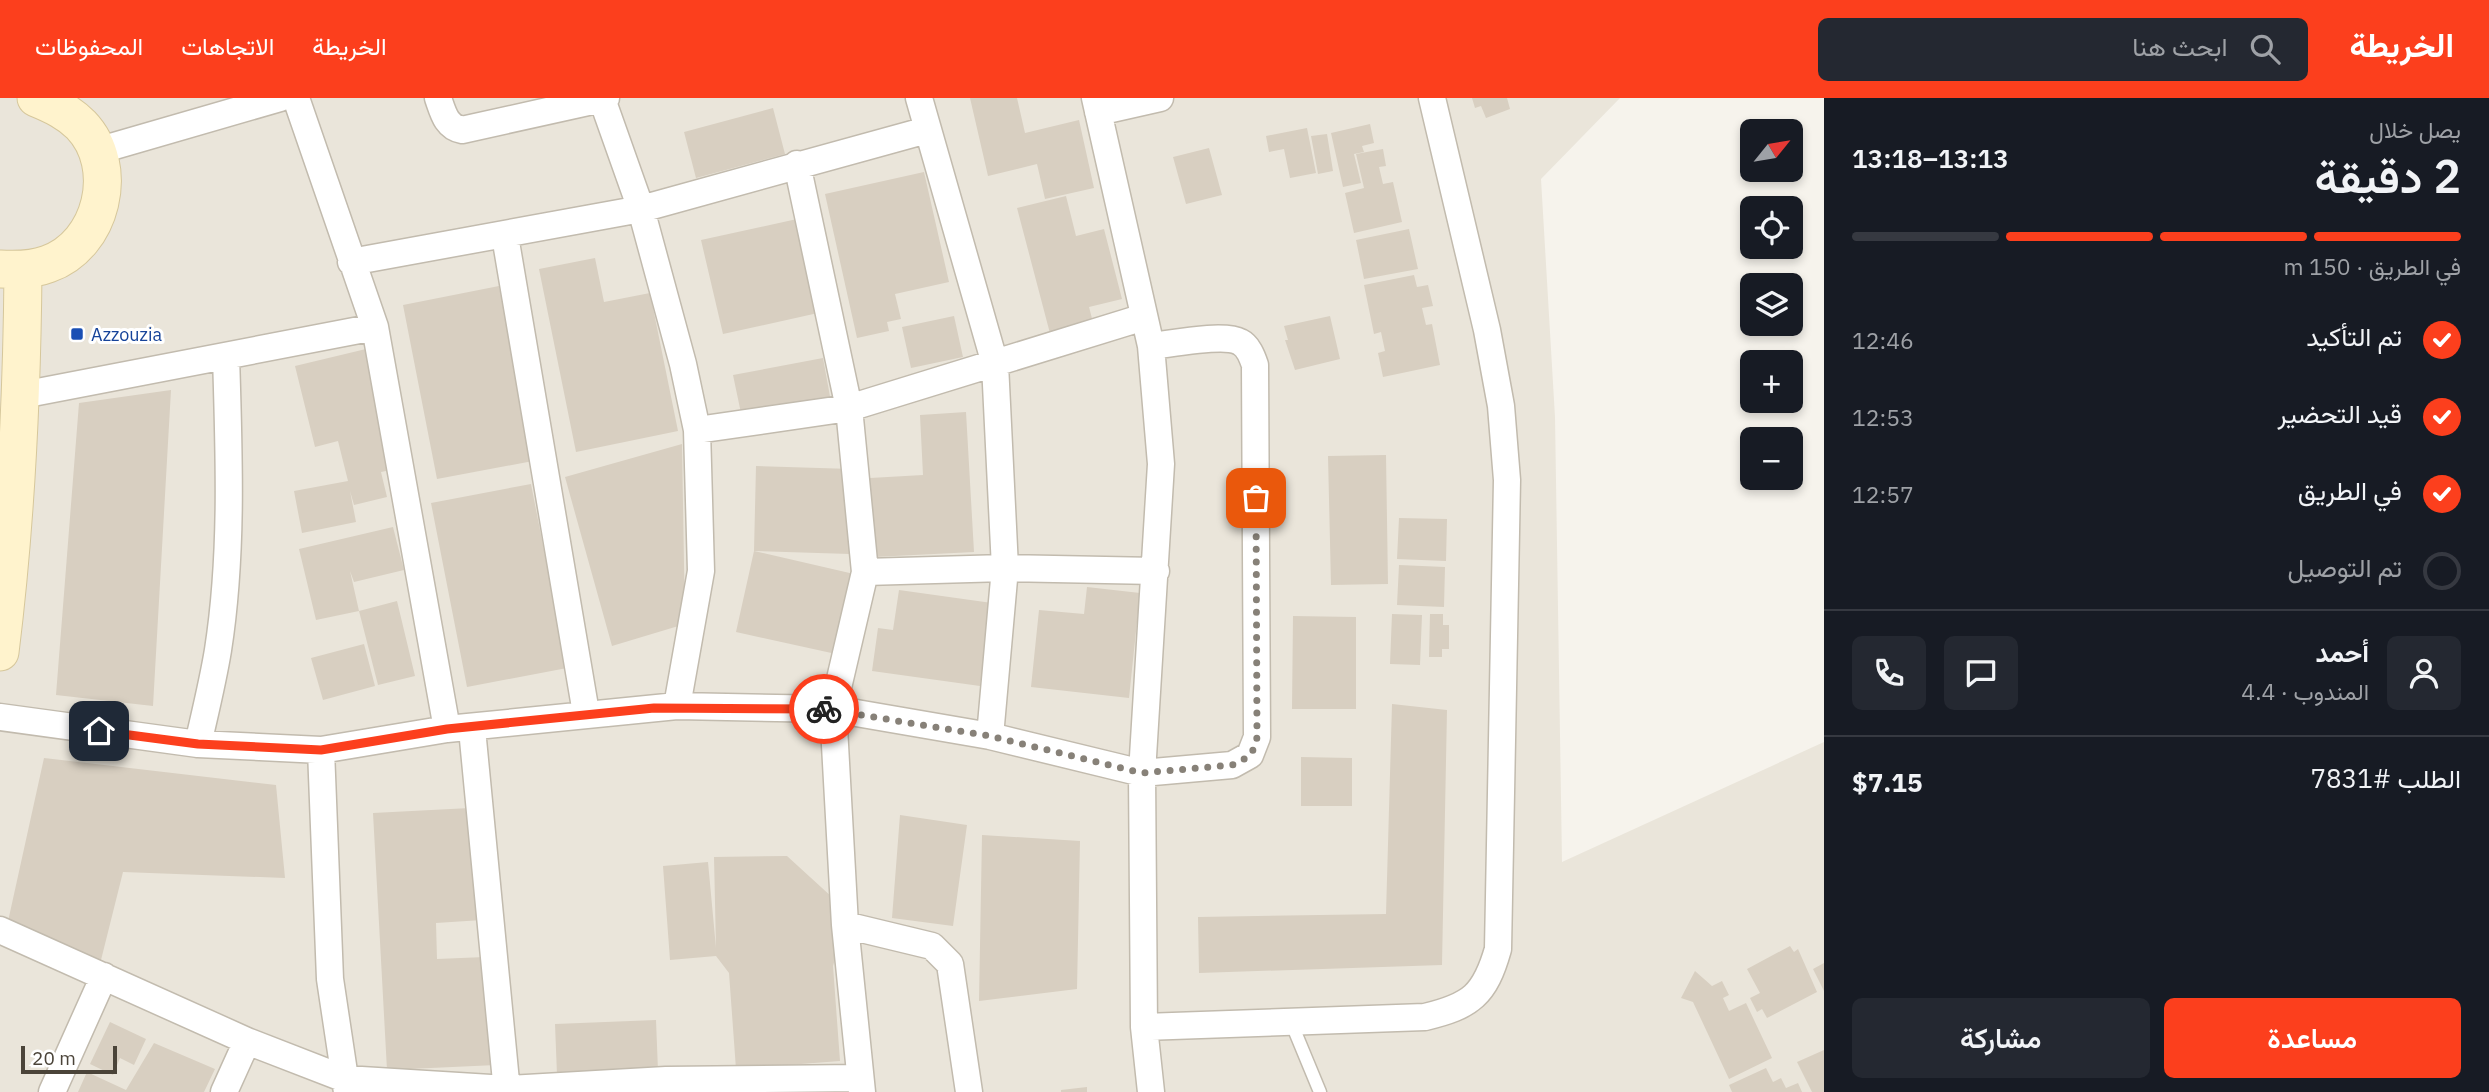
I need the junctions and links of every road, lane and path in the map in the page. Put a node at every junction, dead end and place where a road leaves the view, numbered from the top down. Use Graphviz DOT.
graph roads {
  1 [pos="36,98"];
  2 [pos="280,98"];
  3 [pos="296,98"];
  4 [pos="439,98"];
  5 [pos="604,98"];
  6 [pos="919,98"];
  7 [pos="1160,98"];
  8 [pos="1432,98"];
  9 [pos="1097,105"];
  10 [pos="927,130"];
  11 [pos="97,151"];
  12 [pos="797,164"];
  13 [pos="641,209"];
  14 [pos="505,236"];
  15 [pos="351,262"];
  16 [pos="11,269"];
  17 [pos="1144,317"];
  18 [pos="374,327"];
  19 [pos="1151,346"];
  20 [pos="226,356"];
  21 [pos="995,364"];
  22 [pos="22,394"];
  23 [pos="849,408"];
  24 [pos="697,430"];
  25 [pos="1004,568"];
  26 [pos="1156,571"];
  27 [pos="864,572"];
  28 [pos="0,652"];
  29 [pos="677,706"];
  30 [pos="833,709"];
  31 [pos="586,713"];
  32 [pos="0,717"];
  33 [pos="459,729"];
  34 [pos="990,736"];
  35 [pos="198,744"];
  36 [pos="321,750"];
  37 [pos="1142,773"];
  38 [pos="845,925"];
  39 [pos="0,930"];
  40 [pos="104,976"];
  41 [pos="1291,1021"];
  42 [pos="1144,1027"];
  43 [pos="247,1041"];
  44 [pos="860,1085"];
  45 [pos="346,1086"];
  46 [pos="668,1086"];
  47 [pos="507,1090"];
  48 [pos="52,1092"];
  49 [pos="224,1092"];
  50 [pos="969,1092"];
  51 [pos="1151,1092"];
  52 [pos="1320,1092"];
  1 -- 11 [label="street"];
  2 -- 11 [label="street"];
  3 -- 15 [label="street"];
  4 -- 5 [label="street"];
  5 -- 13 [label="street"];
  6 -- 10 [label="street"];
  7 -- 9 [label="street"];
  8 -- 41 [label="street"];
  9 -- 17 [label="street"];
  10 -- 12 [label="street"];
  10 -- 21 [label="street"];
  11 -- 16 [label="street"];
  12 -- 13 [label="street"];
  12 -- 23 [label="street"];
  13 -- 14 [label="street"];
  13 -- 24 [label="street"];
  14 -- 15 [label="street"];
  14 -- 31 [label="street"];
  15 -- 18 [label="street"];
  16 -- 22 [label="street"];
  17 -- 19 [label="street"];
  17 -- 21 [label="street"];
  18 -- 20 [label="street"];
  18 -- 33 [label="street"];
  19 -- 26 [label="street"];
  19 -- 37 [label="street"];
  20 -- 22 [label="street"];
  20 -- 35 [label="street"];
  21 -- 23 [label="street"];
  21 -- 25 [label="street"];
  22 -- 28 [label="street"];
  23 -- 24 [label="street"];
  23 -- 27 [label="street"];
  24 -- 29 [label="street"];
  25 -- 26 [label="street"];
  25 -- 27 [label="street"];
  25 -- 34 [label="street"];
  26 -- 37 [label="street"];
  27 -- 30 [label="street"];
  29 -- 30 [label="street"];
  29 -- 31 [label="street"];
  30 -- 34 [label="street"];
  30 -- 38 [label="street"];
  31 -- 33 [label="street"];
  32 -- 35 [label="street"];
  33 -- 36 [label="street"];
  33 -- 47 [label="street"];
  34 -- 37 [label="street"];
  35 -- 36 [label="street"];
  36 -- 45 [label="street"];
  37 -- 42 [label="street"];
  38 -- 44 [label="street"];
  38 -- 50 [label="street"];
  39 -- 40 [label="street"];
  40 -- 43 [label="street"];
  40 -- 48 [label="street"];
  41 -- 42 [label="street"];
  41 -- 52 [label="lane"];
  42 -- 51 [label="street"];
  43 -- 45 [label="street"];
  43 -- 49 [label="street"];
  44 -- 46 [label="street"];
  45 -- 47 [label="street"];
  46 -- 47 [label="street"];
}
